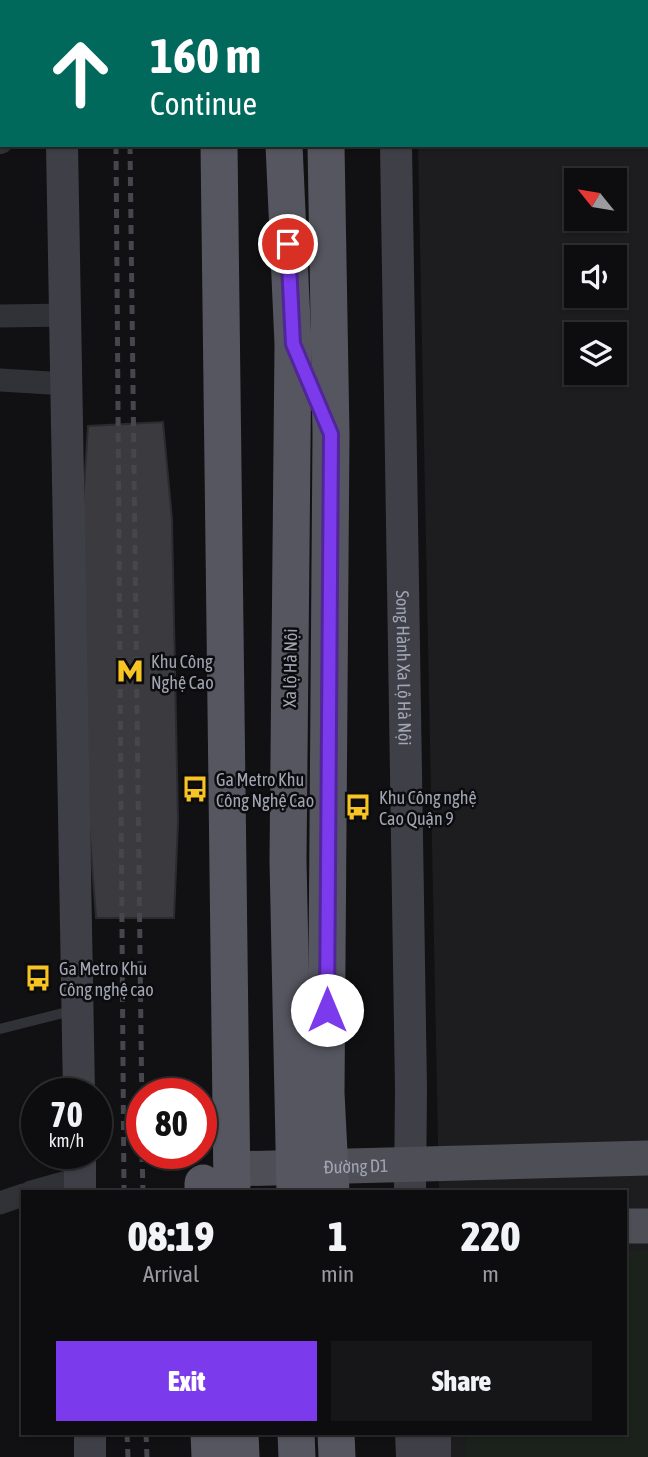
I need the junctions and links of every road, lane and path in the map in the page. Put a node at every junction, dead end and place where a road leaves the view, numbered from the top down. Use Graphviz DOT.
graph roads {
  1 [pos="62,147"];
  2 [pos="219,147"];
  3 [pos="284,147"];
  4 [pos="326,147"];
  5 [pos="396,147"];
  6 [pos="66,315"];
  7 [pos="0,316"];
  8 [pos="293,344"];
  9 [pos="0,380"];
  10 [pos="66,384"];
  11 [pos="331,434"];
  12 [pos="78,1009"];
  13 [pos="0,1029"];
  14 [pos="79,1078"];
  15 [pos="648,1144"];
  16 [pos="648,1158"];
  17 [pos="533,1160"];
  18 [pos="410,1178"];
  19 [pos="313,1179"];
  20 [pos="82,1181"];
  21 [pos="211,1185"];
  22 [pos="40,1190"];
  23 [pos="21,1196"];
  24 [pos="0,1203"];
  25 [pos="627,1226"];
  26 [pos="648,1226"];
  27 [pos="627,1242"];
  28 [pos="648,1242"];
  29 [pos="72,1435"];
  30 [pos="90,1435"];
  31 [pos="209,1435"];
  32 [pos="240,1435"];
  33 [pos="296,1435"];
  34 [pos="336,1435"];
  35 [pos="411,1435"];
  36 [pos="435,1435"];
  37 [pos="73,1457"];
  38 [pos="90,1457"];
  39 [pos="209,1457"];
  40 [pos="241,1457"];
  41 [pos="297,1457"];
  42 [pos="337,1457"];
  43 [pos="412,1457"];
  44 [pos="435,1457"];
  1 -- 6 [label="main road"];
  2 -- 21 [label="highway"];
  3 -- 8 [label="highway, Xa lộ Hà Nội"];
  4 -- 11 [label="highway"];
  5 -- 18 [label="main road, Song Hành Xa Lộ Hà Nội"];
  6 -- 7 [label="street"];
  6 -- 10 [label="main road"];
  8 -- 11 [label="highway"];
  8 -- 19 [label="highway, Xa lộ Hà Nội"];
  9 -- 10 [label="street"];
  10 -- 12 [label="main road"];
  11 -- 19 [label="highway"];
  12 -- 13 [label="lane"];
  12 -- 14 [label="main road"];
  15 -- 17 [label="main road, Đường D1"];
  16 -- 17 [label="main road, Đường D1"];
  17 -- 18 [label="main road, Đường D1"];
  18 -- 19 [label="main road, Đường D1"];
  19 -- 21 [label="main road, Đường D1"];
  20 -- 22 [label="street"];
  23 -- 24 [label="street"];
  25 -- 26 [label="main road"];
  27 -- 28 [label="main road"];
  29 -- 37 [label="main road"];
  30 -- 38 [label="main road"];
  31 -- 39 [label="highway"];
  32 -- 40 [label="highway"];
  33 -- 41 [label="highway"];
  34 -- 42 [label="highway"];
  35 -- 43 [label="main road"];
  36 -- 44 [label="main road"];
}
